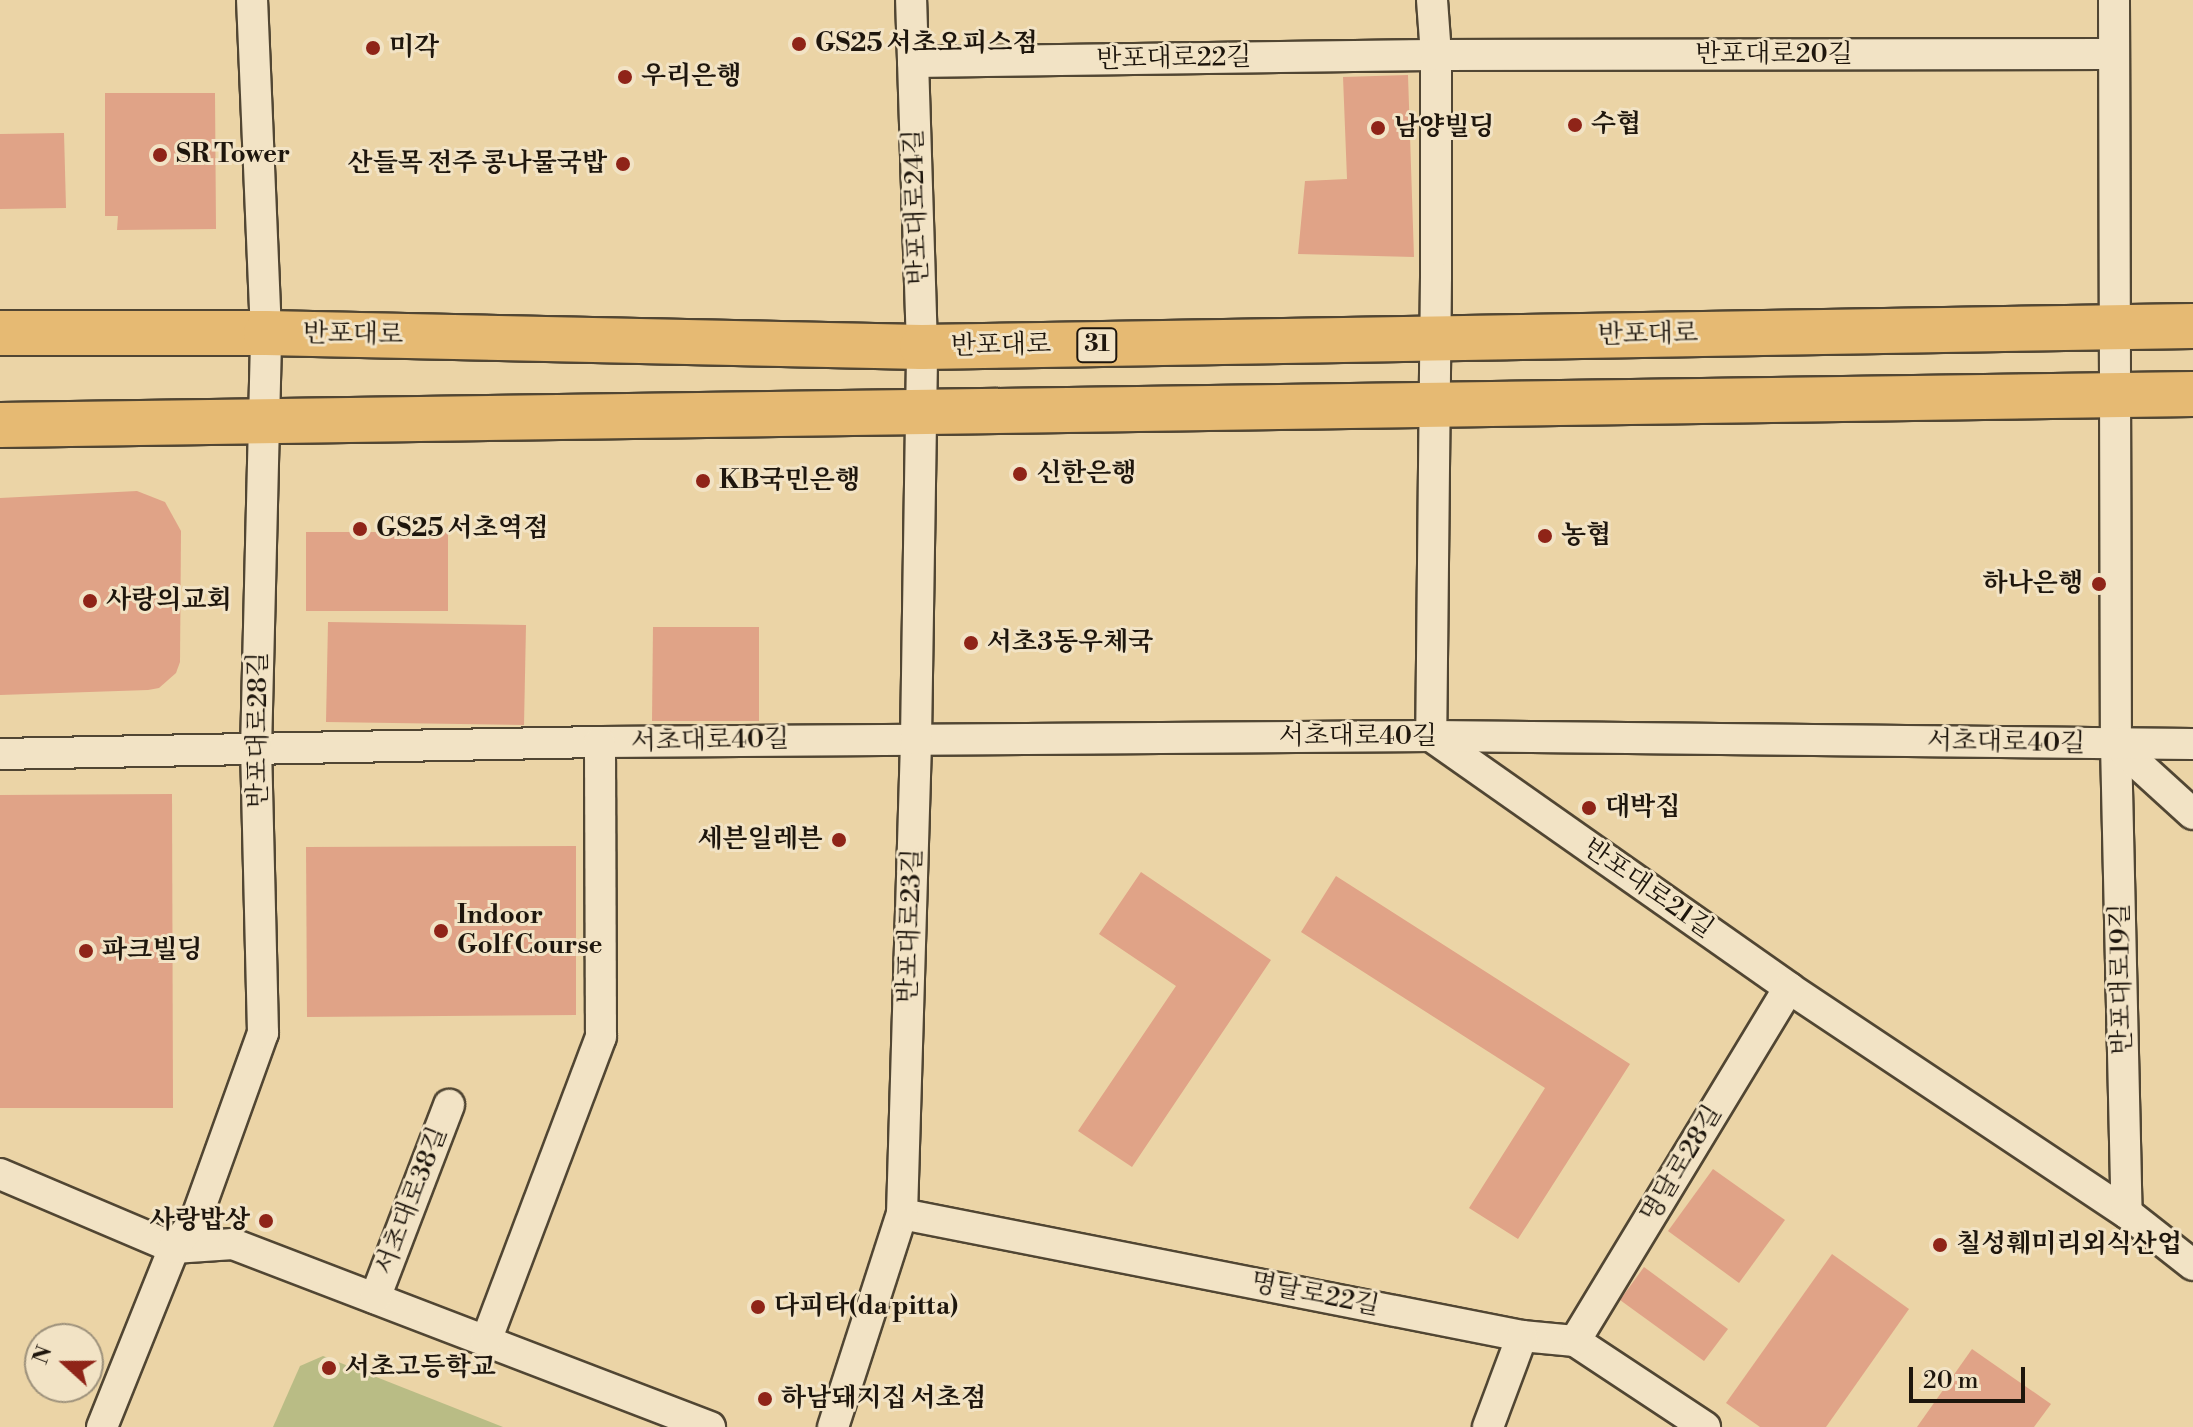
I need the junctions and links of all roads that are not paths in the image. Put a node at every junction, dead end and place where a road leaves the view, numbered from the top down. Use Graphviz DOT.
graph roads {
  1 [pos="252,0"];
  2 [pos="911,0"];
  3 [pos="1432,0"];
  4 [pos="2114,0"];
  5 [pos="2113,54"];
  6 [pos="1436,55"];
  7 [pos="913,62"];
  8 [pos="2114,326"];
  9 [pos="2193,326"];
  10 [pos="0,333"];
  11 [pos="266,333"];
  12 [pos="1435,340"];
  13 [pos="922,347"];
  14 [pos="2193,394"];
  15 [pos="2116,395"];
  16 [pos="1434,405"];
  17 [pos="920,413"];
  18 [pos="265,422"];
  19 [pos="0,425"];
  20 [pos="1431,736"];
  21 [pos="916,739"];
  22 [pos="600,742"];
  23 [pos="2116,744"];
  24 [pos="2193,744"];
  25 [pos="256,750"];
  26 [pos="0,754"];
  27 [pos="2193,814"];
  28 [pos="1789,988"];
  29 [pos="449,1105"];
  30 [pos="0,1174"];
  31 [pos="2127,1213"];
  32 [pos="902,1214"];
  33 [pos="174,1248"];
  34 [pos="2193,1265"];
  35 [pos="375,1298"];
  36 [pos="1522,1336"];
  37 [pos="486,1341"];
  38 [pos="1575,1341"];
  39 [pos="102,1427"];
  40 [pos="710,1427"];
  41 [pos="833,1427"];
  42 [pos="1488,1427"];
  43 [pos="1705,1427"];
  1 -- 11 [label="street, 반포대로28길"];
  2 -- 7 [label="street, 반포대로24길"];
  3 -- 6 [label="street"];
  4 -- 5 [label="street"];
  5 -- 6 [label="street, 반포대로20길"];
  5 -- 8 [label="street"];
  6 -- 7 [label="street, 반포대로22길"];
  6 -- 12 [label="street"];
  7 -- 13 [label="street, 반포대로24길"];
  8 -- 9 [label="main road, 반포대로 / 31"];
  8 -- 12 [label="main road, 반포대로 / 31"];
  8 -- 15 [label="street"];
  10 -- 11 [label="main road, 반포대로 / 31"];
  11 -- 13 [label="main road, 반포대로 / 31"];
  11 -- 18 [label="street, 반포대로28길"];
  12 -- 13 [label="main road, 반포대로 / 31"];
  12 -- 16 [label="street"];
  13 -- 17 [label="street, 반포대로24길"];
  14 -- 15 [label="main road"];
  15 -- 16 [label="main road"];
  15 -- 23 [label="street, 반포대로19길"];
  16 -- 17 [label="main road"];
  16 -- 20 [label="street"];
  17 -- 18 [label="main road"];
  17 -- 21 [label="street, 반포대로23길"];
  18 -- 19 [label="main road"];
  18 -- 25 [label="street, 반포대로28길"];
  20 -- 21 [label="street, 서초대로40길"];
  20 -- 23 [label="street, 서초대로40길"];
  20 -- 28 [label="street, 반포대로21길"];
  21 -- 22 [label="street, 서초대로40길"];
  21 -- 32 [label="street, 반포대로23길"];
  22 -- 25 [label="street, 서초대로40길"];
  22 -- 37 [label="street, 서초대로40길"];
  23 -- 24 [label="street, 서초대로40길"];
  23 -- 27 [label="street"];
  23 -- 31 [label="street, 반포대로19길"];
  25 -- 26 [label="street, 서초대로40길"];
  25 -- 33 [label="street, 반포대로28길"];
  28 -- 31 [label="street, 반포대로21길"];
  28 -- 38 [label="street, 명달로28길"];
  29 -- 35 [label="street, 서초대로38길"];
  30 -- 33 [label="street, 서초대로38길"];
  31 -- 34 [label="street, 반포대로21길"];
  32 -- 36 [label="street, 명달로22길"];
  32 -- 41 [label="street, 반포대로23길"];
  33 -- 35 [label="street, 서초대로38길"];
  33 -- 39 [label="street, 반포대로28길"];
  35 -- 37 [label="street, 서초대로38길"];
  36 -- 38 [label="street, 명달로22길"];
  36 -- 42 [label="street"];
  37 -- 40 [label="street, 서초대로38길"];
  38 -- 43 [label="street, 명달로22길"];
}
